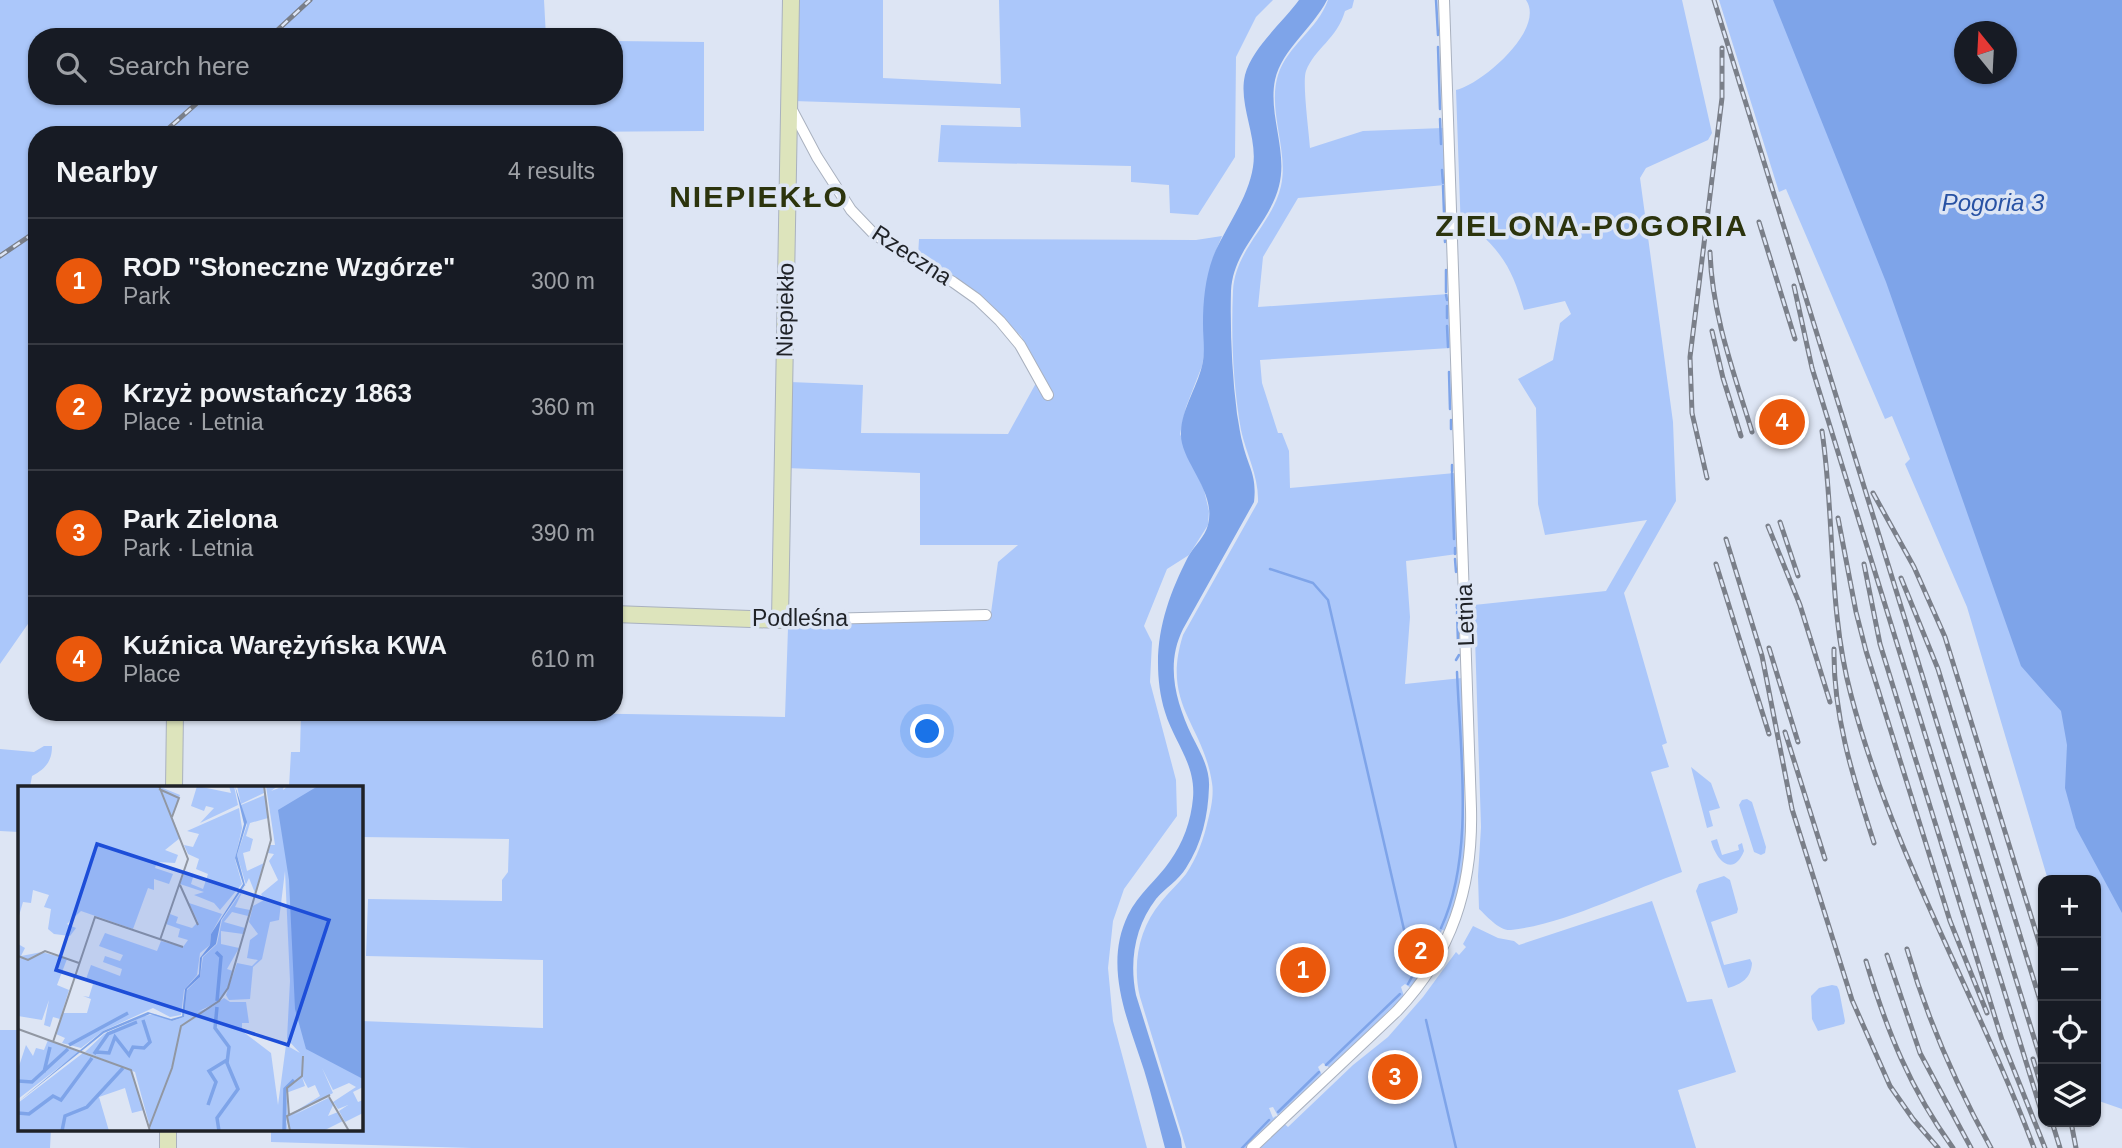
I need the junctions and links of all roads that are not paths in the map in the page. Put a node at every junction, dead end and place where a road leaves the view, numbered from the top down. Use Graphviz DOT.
graph roads {
  1 [pos="792,0"];
  2 [pos="1444,0"];
  3 [pos="789,103"];
  4 [pos="1048,395"];
  5 [pos="623,614"];
  6 [pos="986,615"];
  7 [pos="780,620"];
  8 [pos="175,721"];
  9 [pos="174,786"];
  10 [pos="168,1130"];
  11 [pos="168,1148"];
  12 [pos="1252,1148"];
  1 -- 3 [label="street, Niepiekło"];
  2 -- 12 [label="street, Letnia"];
  3 -- 4 [label="street, Rzeczna"];
  3 -- 7 [label="street, Niepiekło"];
  5 -- 7 [label="street, Podleśna"];
  6 -- 7 [label="street, Podleśna"];
  8 -- 9 [label="street"];
  10 -- 11 [label="street"];
}
